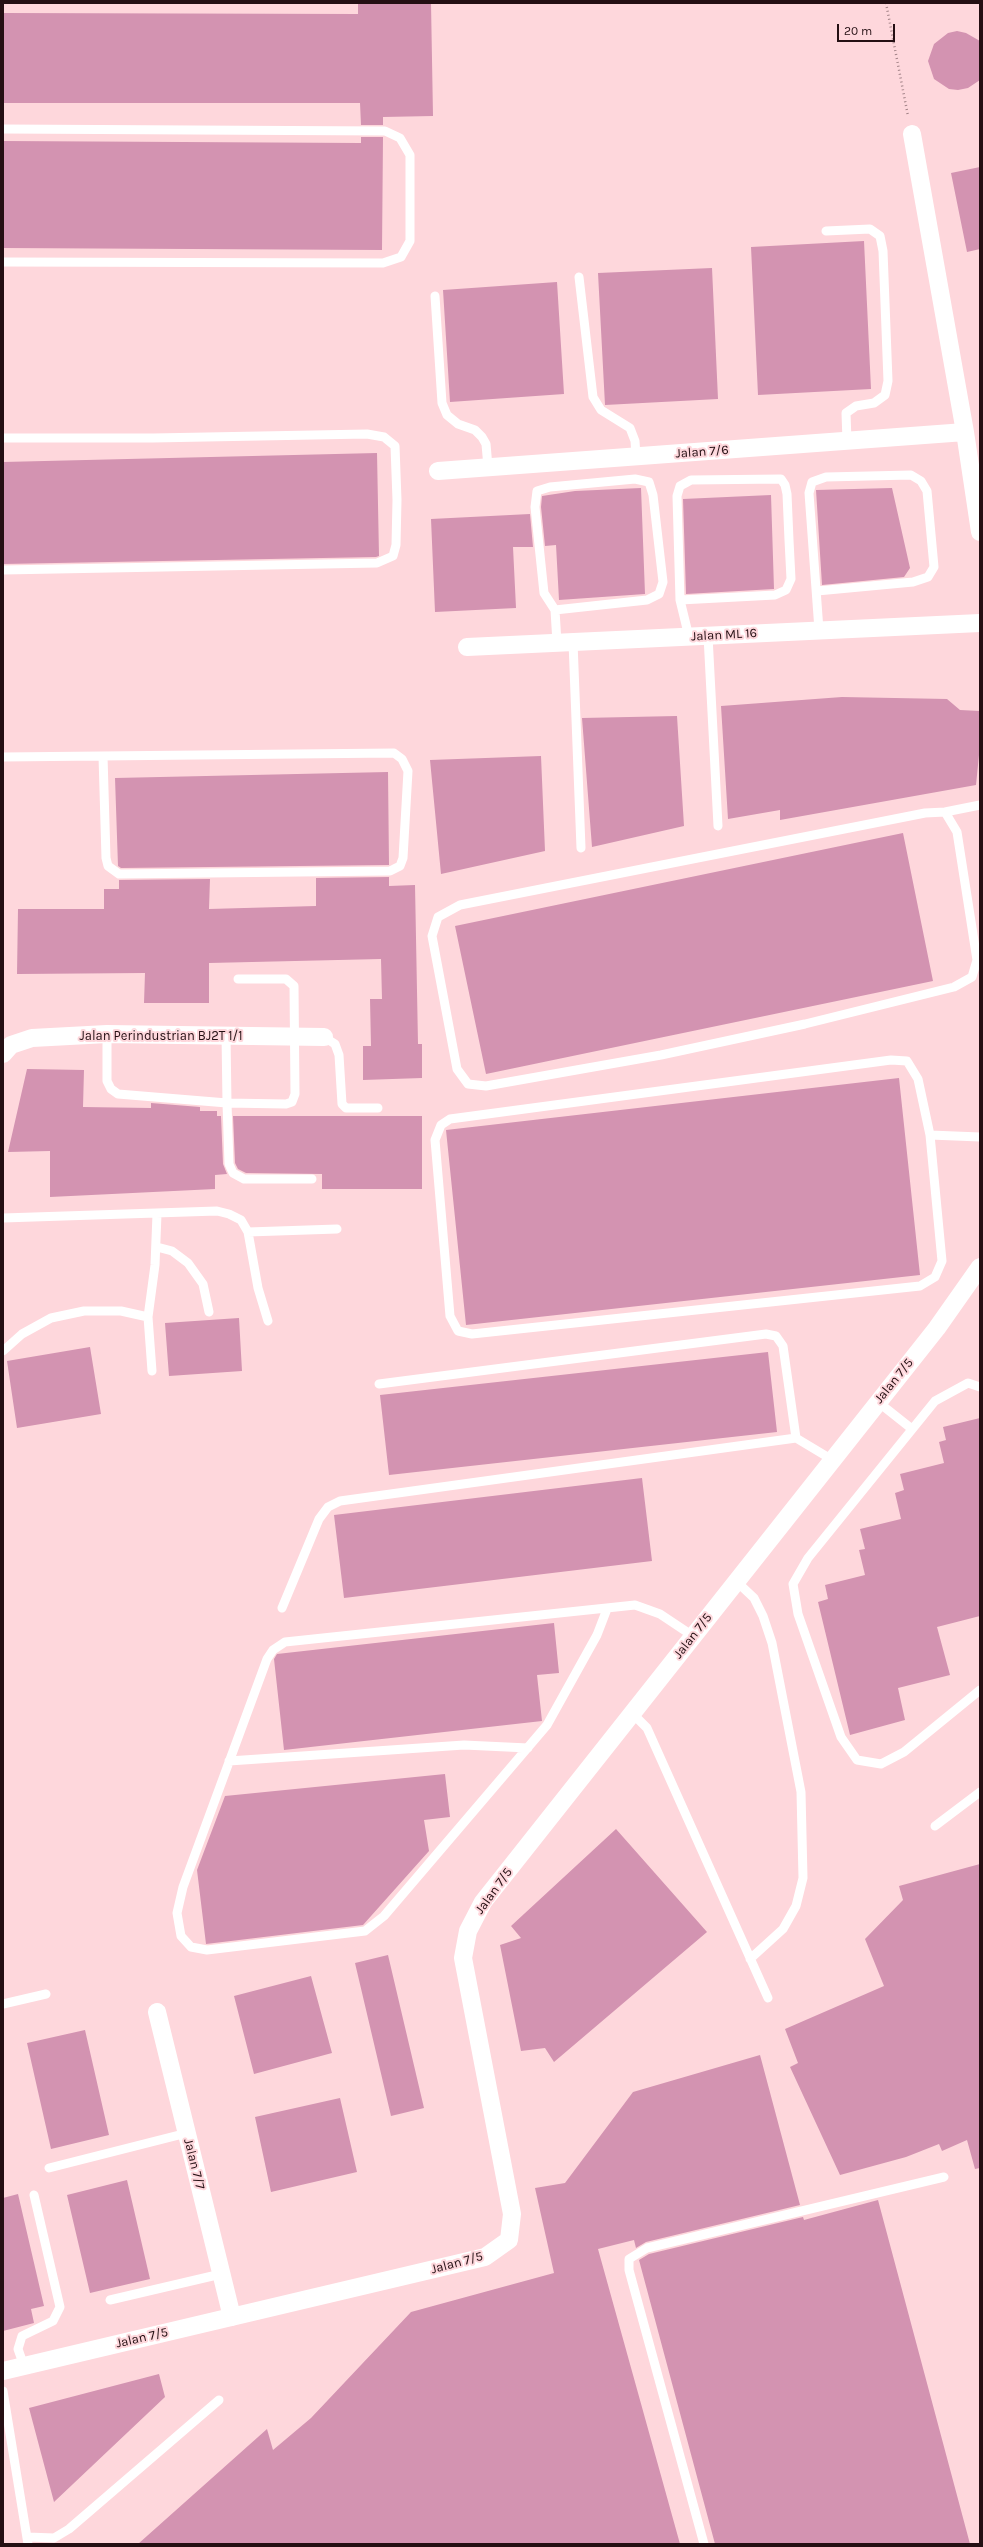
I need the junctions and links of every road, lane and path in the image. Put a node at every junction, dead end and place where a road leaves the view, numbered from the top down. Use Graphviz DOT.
graph roads {
  1 [pos="886,3"];
  2 [pos="3,130"];
  3 [pos="912,134"];
  4 [pos="826,230"];
  5 [pos="3,262"];
  6 [pos="579,277"];
  7 [pos="435,296"];
  8 [pos="965,432"];
  9 [pos="3,438"];
  10 [pos="847,441"];
  11 [pos="636,456"];
  12 [pos="488,467"];
  13 [pos="438,471"];
  14 [pos="980,532"];
  15 [pos="3,570"];
  16 [pos="817,591"];
  17 [pos="680,600"];
  18 [pos="555,610"];
  19 [pos="980,623"];
  20 [pos="819,630"];
  21 [pos="708,636"];
  22 [pos="690,637"];
  23 [pos="565,642"];
  24 [pos="467,647"];
  25 [pos="103,756"];
  26 [pos="3,757"];
  27 [pos="980,805"];
  28 [pos="945,812"];
  29 [pos="718,826"];
  30 [pos="581,848"];
  31 [pos="238,979"];
  32 [pos="107,1034"];
  33 [pos="226,1035"];
  34 [pos="296,1037"];
  35 [pos="324,1037"];
  36 [pos="3,1054"];
  37 [pos="227,1103"];
  38 [pos="378,1108"];
  39 [pos="930,1135"];
  40 [pos="980,1137"];
  41 [pos="312,1179"];
  42 [pos="157,1214"];
  43 [pos="3,1218"];
  44 [pos="337,1229"];
  45 [pos="248,1232"];
  46 [pos="157,1247"];
  47 [pos="980,1268"];
  48 [pos="209,1312"];
  49 [pos="148,1317"];
  50 [pos="268,1321"];
  51 [pos="3,1351"];
  52 [pos="152,1371"];
  53 [pos="379,1384"];
  54 [pos="980,1387"];
  55 [pos="878,1402"];
  56 [pos="912,1429"];
  57 [pos="796,1438"];
  58 [pos="831,1459"];
  59 [pos="736,1581"];
  60 [pos="282,1608"];
  61 [pos="607,1609"];
  62 [pos="693,1636"];
  63 [pos="980,1690"];
  64 [pos="632,1714"];
  65 [pos="528,1748"];
  66 [pos="229,1761"];
  67 [pos="980,1792"];
  68 [pos="935,1826"];
  69 [pos="750,1959"];
  70 [pos="46,1994"];
  71 [pos="768,1998"];
  72 [pos="3,2004"];
  73 [pos="157,2012"];
  74 [pos="187,2133"];
  75 [pos="49,2168"];
  76 [pos="944,2177"];
  77 [pos="34,2195"];
  78 [pos="221,2274"];
  79 [pos="110,2300"];
  80 [pos="232,2317"];
  81 [pos="24,2366"];
  82 [pos="3,2371"];
  83 [pos="3,2391"];
  84 [pos="219,2400"];
  85 [pos="28,2541"];
  86 [pos="704,2544"];
  1 -- 3 [label="path"];
  2 -- 5 [label="lane"];
  3 -- 8 [label="street"];
  4 -- 10 [label="lane"];
  6 -- 11 [label="lane"];
  7 -- 12 [label="lane"];
  8 -- 10 [label="street, Jalan 7/6"];
  8 -- 14 [label="street"];
  9 -- 15 [label="lane"];
  10 -- 11 [label="street, Jalan 7/6"];
  11 -- 12 [label="street, Jalan 7/6"];
  12 -- 13 [label="street, Jalan 7/6"];
  16 -- 16 [label="lane"];
  16 -- 20 [label="lane"];
  17 -- 17 [label="lane"];
  17 -- 22 [label="lane"];
  18 -- 18 [label="lane"];
  18 -- 23 [label="lane"];
  19 -- 20 [label="street, Jalan ML 16"];
  20 -- 21 [label="street, Jalan ML 16"];
  21 -- 22 [label="street, Jalan ML 16"];
  21 -- 29 [label="lane"];
  22 -- 23 [label="street, Jalan ML 16"];
  23 -- 24 [label="street, Jalan ML 16"];
  23 -- 30 [label="lane"];
  25 -- 25 [label="lane"];
  25 -- 26 [label="lane"];
  27 -- 28 [label="lane"];
  28 -- 28 [label="lane"];
  31 -- 34 [label="lane"];
  32 -- 33 [label="street, Jalan Perindustrian BJ2T 1/1"];
  32 -- 36 [label="street, Jalan Perindustrian BJ2T 1/1"];
  32 -- 37 [label="lane"];
  33 -- 34 [label="street, Jalan Perindustrian BJ2T 1/1"];
  33 -- 37 [label="lane"];
  34 -- 35 [label="street, Jalan Perindustrian BJ2T 1/1"];
  34 -- 37 [label="lane"];
  35 -- 38 [label="lane"];
  37 -- 41 [label="lane"];
  39 -- 39 [label="lane"];
  39 -- 40 [label="lane"];
  42 -- 43 [label="lane"];
  42 -- 45 [label="lane"];
  42 -- 46 [label="lane"];
  44 -- 45 [label="lane"];
  45 -- 50 [label="lane"];
  46 -- 48 [label="lane"];
  46 -- 49 [label="lane"];
  47 -- 55 [label="street, Jalan 7/5"];
  49 -- 51 [label="lane"];
  49 -- 52 [label="lane"];
  53 -- 57 [label="lane"];
  54 -- 56 [label="lane"];
  55 -- 56 [label="lane"];
  55 -- 58 [label="street, Jalan 7/5"];
  56 -- 63 [label="lane"];
  57 -- 58 [label="lane"];
  57 -- 60 [label="lane"];
  58 -- 59 [label="street, Jalan 7/5"];
  59 -- 62 [label="street, Jalan 7/5"];
  59 -- 69 [label="lane"];
  61 -- 62 [label="lane"];
  61 -- 65 [label="lane"];
  61 -- 66 [label="lane"];
  62 -- 64 [label="street, Jalan 7/5"];
  64 -- 69 [label="lane"];
  64 -- 80 [label="street, Jalan 7/5"];
  65 -- 66 [label="lane"];
  65 -- 66 [label="lane"];
  67 -- 68 [label="lane"];
  69 -- 71 [label="lane"];
  70 -- 72 [label="lane"];
  73 -- 74 [label="street, Jalan 7/7"];
  74 -- 75 [label="lane"];
  74 -- 78 [label="street, Jalan 7/7"];
  76 -- 86 [label="lane"];
  77 -- 81 [label="lane"];
  78 -- 79 [label="lane"];
  78 -- 80 [label="street, Jalan 7/7"];
  80 -- 81 [label="street, Jalan 7/5"];
  81 -- 82 [label="street, Jalan 7/5"];
  83 -- 85 [label="lane"];
  84 -- 85 [label="lane"];
}
